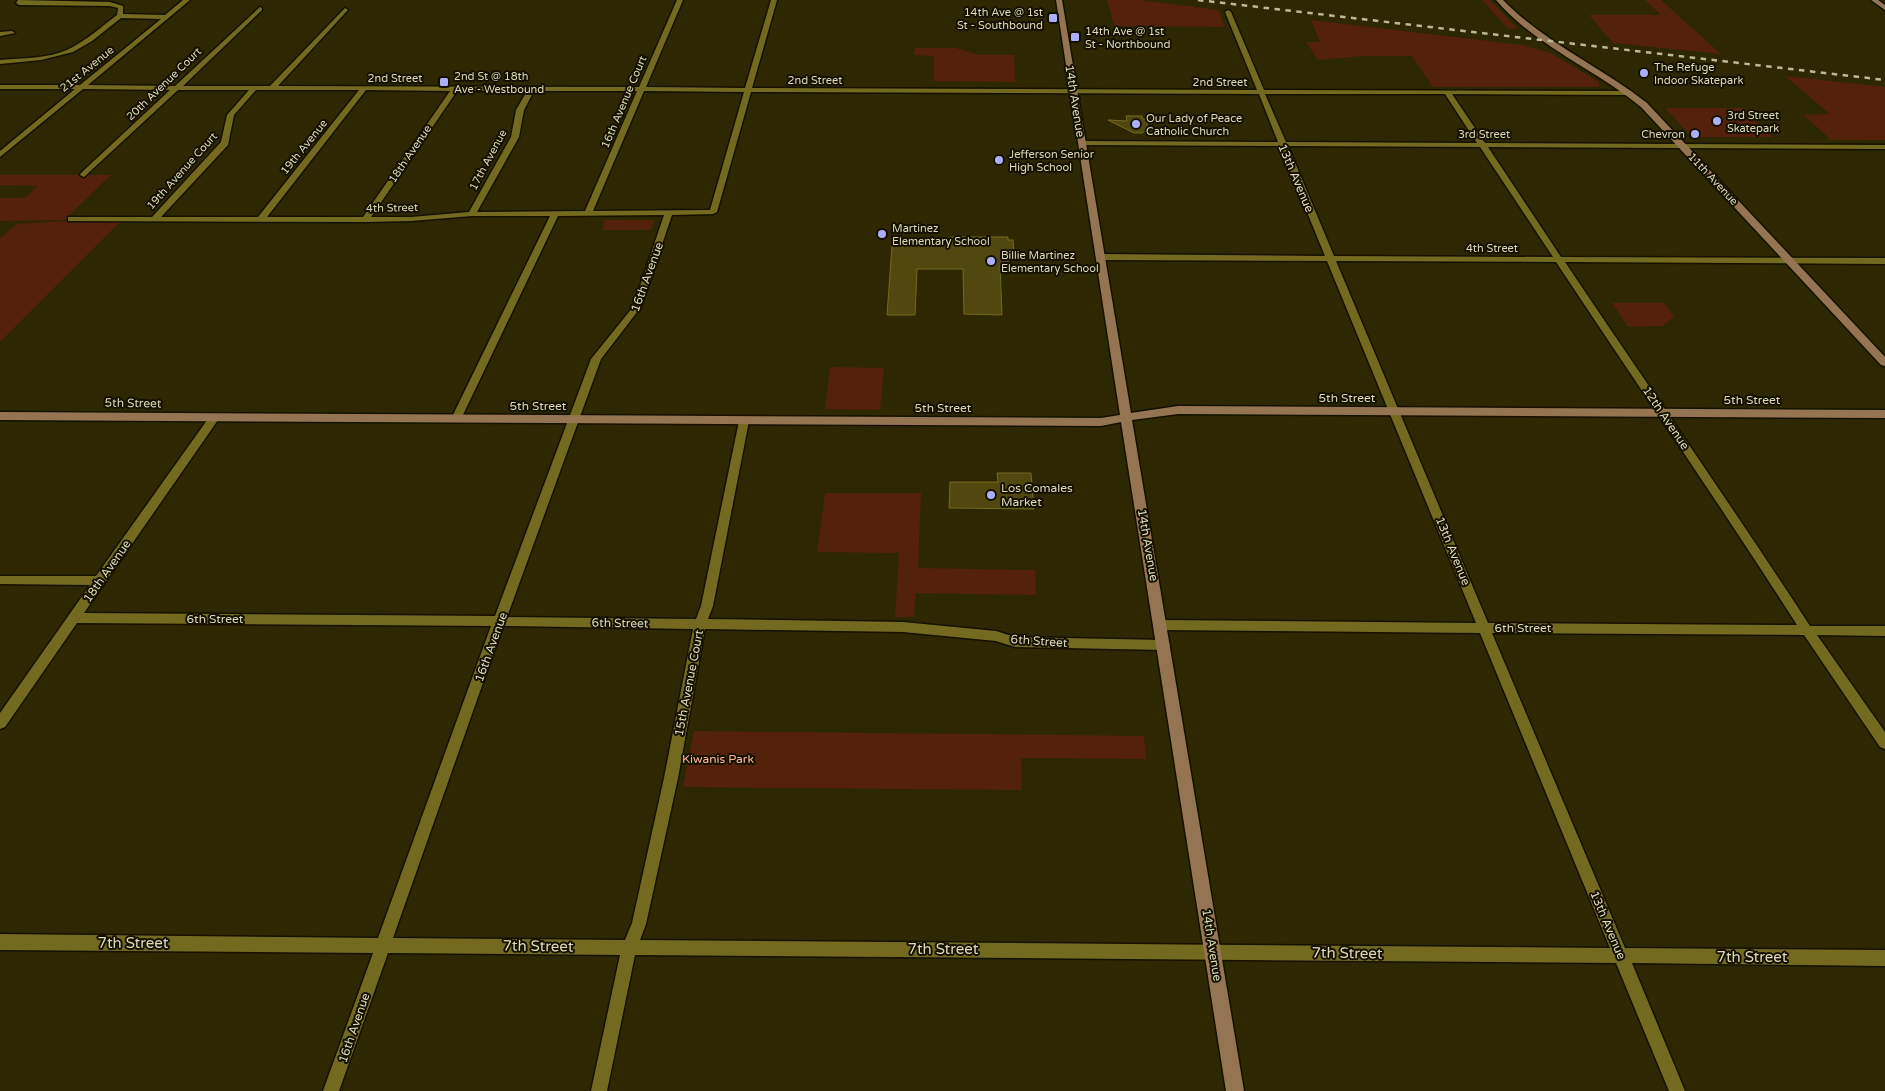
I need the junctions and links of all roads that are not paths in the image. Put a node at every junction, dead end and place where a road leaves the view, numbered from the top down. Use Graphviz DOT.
graph roads {
  1 [pos="21,0"];
  2 [pos="187,0"];
  3 [pos="680,0"];
  4 [pos="774,0"];
  5 [pos="1059,0"];
  6 [pos="1499,0"];
  7 [pos="1874,0"];
  8 [pos="1885,8"];
  9 [pos="260,9"];
  10 [pos="345,10"];
  11 [pos="1228,12"];
  12 [pos="120,16"];
  13 [pos="167,17"];
  14 [pos="12,33"];
  15 [pos="0,34"];
  16 [pos="0,62"];
  17 [pos="0,87"];
  18 [pos="81,87"];
  19 [pos="177,87"];
  20 [pos="255,87"];
  21 [pos="273,87"];
  22 [pos="366,88"];
  23 [pos="455,88"];
  24 [pos="532,88"];
  25 [pos="642,89"];
  26 [pos="749,89"];
  27 [pos="1074,91"];
  28 [pos="1260,92"];
  29 [pos="1448,93"];
  30 [pos="1630,93"];
  31 [pos="1082,143"];
  32 [pos="1282,144"];
  33 [pos="1483,145"];
  34 [pos="1682,146"];
  35 [pos="1885,147"];
  36 [pos="0,154"];
  37 [pos="84,175"];
  38 [pos="556,213"];
  39 [pos="588,213"];
  40 [pos="472,214"];
  41 [pos="669,214"];
  42 [pos="71,219"];
  43 [pos="154,220"];
  44 [pos="260,220"];
  45 [pos="365,220"];
  46 [pos="1100,257"];
  47 [pos="1330,258"];
  48 [pos="1559,259"];
  49 [pos="1789,260"];
  50 [pos="1885,261"];
  51 [pos="1885,364"];
  52 [pos="1394,412"];
  53 [pos="1661,413"];
  54 [pos="1885,414"];
  55 [pos="0,416"];
  56 [pos="214,418"];
  57 [pos="456,419"];
  58 [pos="1127,419"];
  59 [pos="574,420"];
  60 [pos="744,421"];
  61 [pos="0,580"];
  62 [pos="100,580"];
  63 [pos="74,618"];
  64 [pos="499,621"];
  65 [pos="700,625"];
  66 [pos="1161,625"];
  67 [pos="1484,627"];
  68 [pos="1806,629"];
  69 [pos="1885,631"];
  70 [pos="1164,645"];
  71 [pos="0,723"];
  72 [pos="1885,743"];
  73 [pos="0,942"];
  74 [pos="383,944"];
  75 [pos="629,947"];
  76 [pos="1213,952"];
  77 [pos="1620,956"];
  78 [pos="1885,958"];
  79 [pos="332,1091"];
  80 [pos="599,1091"];
  81 [pos="1235,1091"];
  82 [pos="1677,1091"];
  1 -- 12 [label="street"];
  2 -- 13 [label="street, 21st Avenue"];
  3 -- 25 [label="street, 16th Avenue Court"];
  4 -- 26 [label="street"];
  5 -- 27 [label="main road, 14th Avenue"];
  6 -- 30 [label="main road, 11th Avenue"];
  7 -- 8 [label="main road"];
  9 -- 19 [label="street, 20th Avenue Court"];
  10 -- 21 [label="street"];
  11 -- 28 [label="street, 13th Avenue"];
  12 -- 13 [label="street"];
  12 -- 16 [label="street"];
  13 -- 18 [label="street, 21st Avenue"];
  14 -- 15 [label="street"];
  17 -- 18 [label="street, 2nd Street"];
  18 -- 19 [label="street, 2nd Street"];
  18 -- 36 [label="street, 21st Avenue"];
  19 -- 20 [label="street, 2nd Street"];
  19 -- 37 [label="street, 20th Avenue Court"];
  20 -- 21 [label="street, 2nd Street"];
  20 -- 43 [label="street, 19th Avenue Court"];
  21 -- 22 [label="street, 2nd Street"];
  22 -- 23 [label="street, 2nd Street"];
  22 -- 44 [label="street, 19th Avenue"];
  23 -- 24 [label="street, 2nd Street"];
  23 -- 45 [label="street, 18th Avenue"];
  24 -- 25 [label="street, 2nd Street"];
  24 -- 40 [label="street, 17th Avenue"];
  25 -- 26 [label="street, 2nd Street"];
  25 -- 39 [label="street, 16th Avenue Court"];
  26 -- 27 [label="street, 2nd Street"];
  26 -- 41 [label="street, 4th Street"];
  27 -- 28 [label="street, 2nd Street"];
  27 -- 31 [label="main road, 14th Avenue"];
  28 -- 29 [label="street, 2nd Street"];
  28 -- 32 [label="street, 13th Avenue"];
  29 -- 30 [label="street, 2nd Street"];
  29 -- 33 [label="street, 12th Avenue"];
  30 -- 34 [label="main road, 11th Avenue"];
  31 -- 32 [label="street, 3rd Street"];
  31 -- 46 [label="main road, 14th Avenue"];
  32 -- 33 [label="street, 3rd Street"];
  32 -- 47 [label="street, 13th Avenue"];
  33 -- 34 [label="street, 3rd Street"];
  33 -- 48 [label="street, 12th Avenue"];
  34 -- 35 [label="street, 3rd Street"];
  34 -- 49 [label="main road, 11th Avenue"];
  38 -- 39 [label="street, 4th Street"];
  38 -- 40 [label="street, 4th Street"];
  38 -- 57 [label="street"];
  39 -- 41 [label="street, 4th Street"];
  40 -- 45 [label="street, 4th Street"];
  41 -- 59 [label="street, 16th Avenue"];
  42 -- 43 [label="street, 4th Street"];
  43 -- 44 [label="street, 4th Street"];
  44 -- 45 [label="street, 4th Street"];
  46 -- 47 [label="street, 4th Street"];
  46 -- 58 [label="main road, 14th Avenue"];
  47 -- 48 [label="street, 4th Street"];
  47 -- 52 [label="street, 13th Avenue"];
  48 -- 49 [label="street, 4th Street"];
  48 -- 53 [label="street, 12th Avenue"];
  49 -- 50 [label="street, 4th Street"];
  49 -- 51 [label="main road, 11th Avenue"];
  52 -- 53 [label="main road, 5th Street"];
  52 -- 58 [label="main road, 5th Street"];
  52 -- 67 [label="street, 13th Avenue"];
  53 -- 54 [label="main road, 5th Street"];
  53 -- 68 [label="street, 12th Avenue"];
  55 -- 56 [label="main road, 5th Street"];
  56 -- 57 [label="main road, 5th Street"];
  56 -- 62 [label="street, 18th Avenue"];
  57 -- 59 [label="main road, 5th Street"];
  58 -- 60 [label="main road, 5th Street"];
  58 -- 66 [label="main road, 14th Avenue"];
  59 -- 60 [label="main road, 5th Street"];
  59 -- 64 [label="street, 16th Avenue"];
  60 -- 65 [label="street, 15th Avenue Court"];
  61 -- 62 [label="street"];
  62 -- 63 [label="street, 18th Avenue"];
  63 -- 64 [label="street, 6th Street"];
  63 -- 71 [label="street, 18th Avenue"];
  64 -- 65 [label="street, 6th Street"];
  64 -- 74 [label="street, 16th Avenue"];
  65 -- 70 [label="street, 6th Street"];
  65 -- 75 [label="street, 15th Avenue Court"];
  66 -- 67 [label="street, 6th Street"];
  66 -- 70 [label="main road, 14th Avenue"];
  67 -- 68 [label="street, 6th Street"];
  67 -- 77 [label="street, 13th Avenue"];
  68 -- 69 [label="street, 6th Street"];
  68 -- 72 [label="street, 12th Avenue"];
  70 -- 76 [label="main road, 14th Avenue"];
  73 -- 74 [label="street, 7th Street"];
  74 -- 75 [label="street, 7th Street"];
  74 -- 79 [label="street, 16th Avenue"];
  75 -- 76 [label="street, 7th Street"];
  75 -- 80 [label="street, 15th Avenue Court"];
  76 -- 77 [label="street, 7th Street"];
  76 -- 81 [label="main road, 14th Avenue"];
  77 -- 78 [label="street, 7th Street"];
  77 -- 82 [label="street, 13th Avenue"];
}
